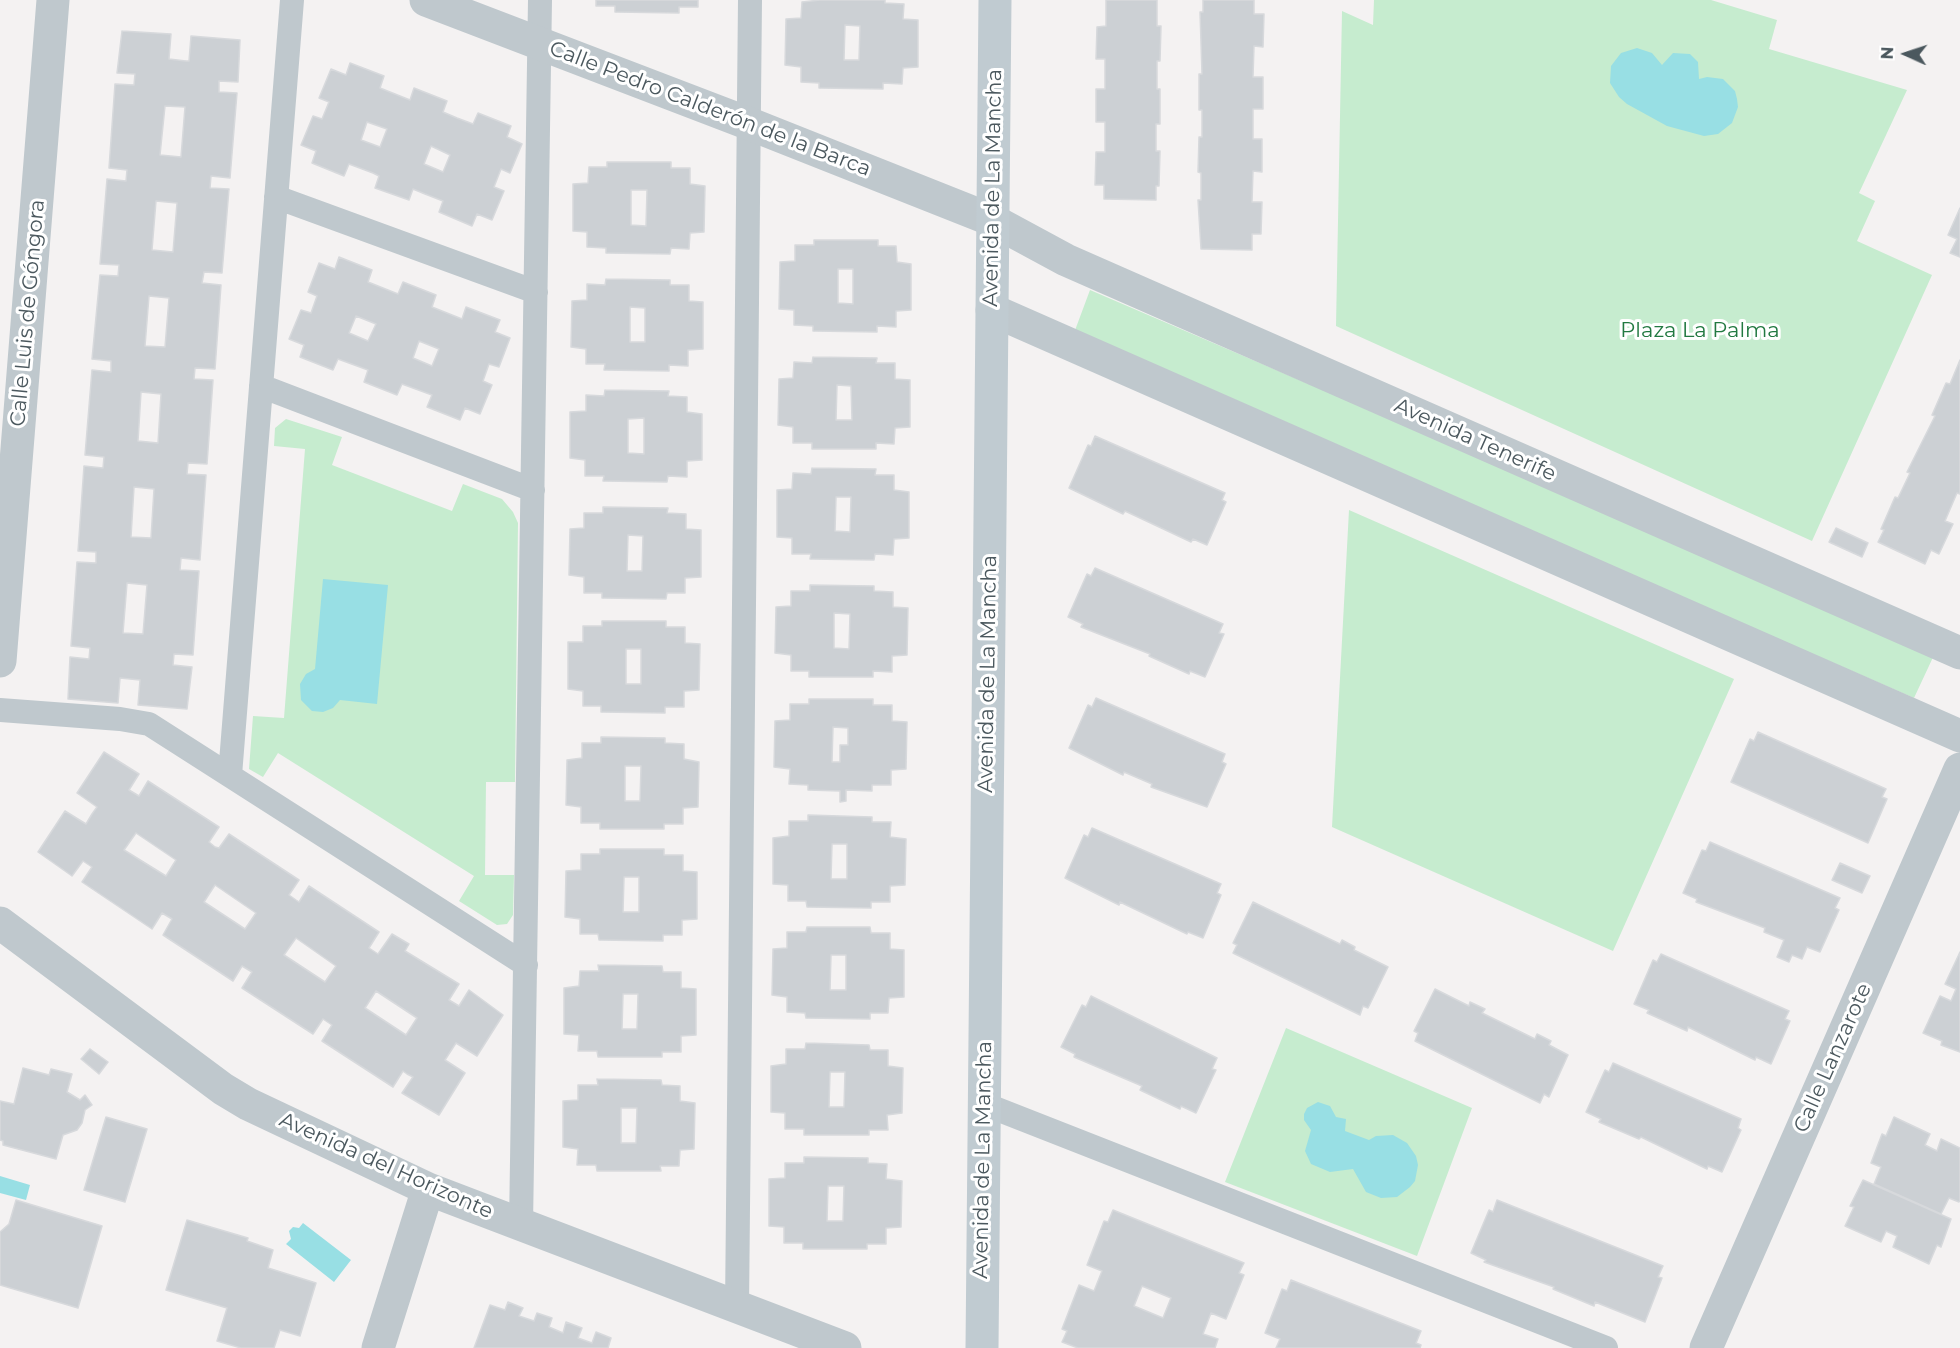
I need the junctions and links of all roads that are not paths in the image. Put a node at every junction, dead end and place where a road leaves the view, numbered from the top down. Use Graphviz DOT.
graph roads {
  1 [pos="53,0"];
  2 [pos="292,0"];
  3 [pos="426,0"];
  4 [pos="540,0"];
  5 [pos="750,0"];
  6 [pos="995,0"];
  7 [pos="541,44"];
  8 [pos="750,124"];
  9 [pos="276,197"];
  10 [pos="992,220"];
  11 [pos="536,292"];
  12 [pos="992,310"];
  13 [pos="261,386"];
  14 [pos="533,490"];
  15 [pos="1960,653"];
  16 [pos="0,661"];
  17 [pos="0,710"];
  18 [pos="1960,736"];
  19 [pos="1960,769"];
  20 [pos="230,775"];
  21 [pos="0,923"];
  22 [pos="526,965"];
  23 [pos="984,1104"];
  24 [pos="428,1190"];
  25 [pos="521,1225"];
  26 [pos="737,1307"];
  27 [pos="378,1348"];
  28 [pos="845,1348"];
  29 [pos="982,1348"];
  30 [pos="1606,1348"];
  31 [pos="1706,1348"];
  1 -- 16 [label="street, Calle Luis de Góngora"];
  2 -- 9 [label="lane"];
  3 -- 7 [label="street, Calle Pedro Calderón de la Barca"];
  4 -- 7 [label="lane"];
  5 -- 8 [label="lane"];
  6 -- 10 [label="main road, Avenida de La Mancha"];
  7 -- 8 [label="street, Calle Pedro Calderón de la Barca"];
  7 -- 11 [label="lane"];
  8 -- 10 [label="street, Calle Pedro Calderón de la Barca"];
  8 -- 26 [label="lane"];
  9 -- 11 [label="lane"];
  9 -- 13 [label="lane"];
  10 -- 12 [label="main road, Avenida de La Mancha"];
  10 -- 15 [label="street, Avenida Tenerife"];
  11 -- 14 [label="lane"];
  12 -- 18 [label="street"];
  12 -- 23 [label="main road, Avenida de La Mancha"];
  13 -- 14 [label="lane"];
  13 -- 20 [label="lane"];
  14 -- 22 [label="lane"];
  17 -- 20 [label="lane"];
  19 -- 31 [label="street, Calle Lanzarote"];
  20 -- 22 [label="lane"];
  21 -- 24 [label="street, Avenida del Horizonte"];
  22 -- 25 [label="lane"];
  23 -- 29 [label="main road, Avenida de La Mancha"];
  23 -- 30 [label="lane"];
  24 -- 25 [label="street, Avenida del Horizonte"];
  24 -- 27 [label="street"];
  25 -- 26 [label="street, Avenida del Horizonte"];
  26 -- 28 [label="street, Avenida del Horizonte"];
}
